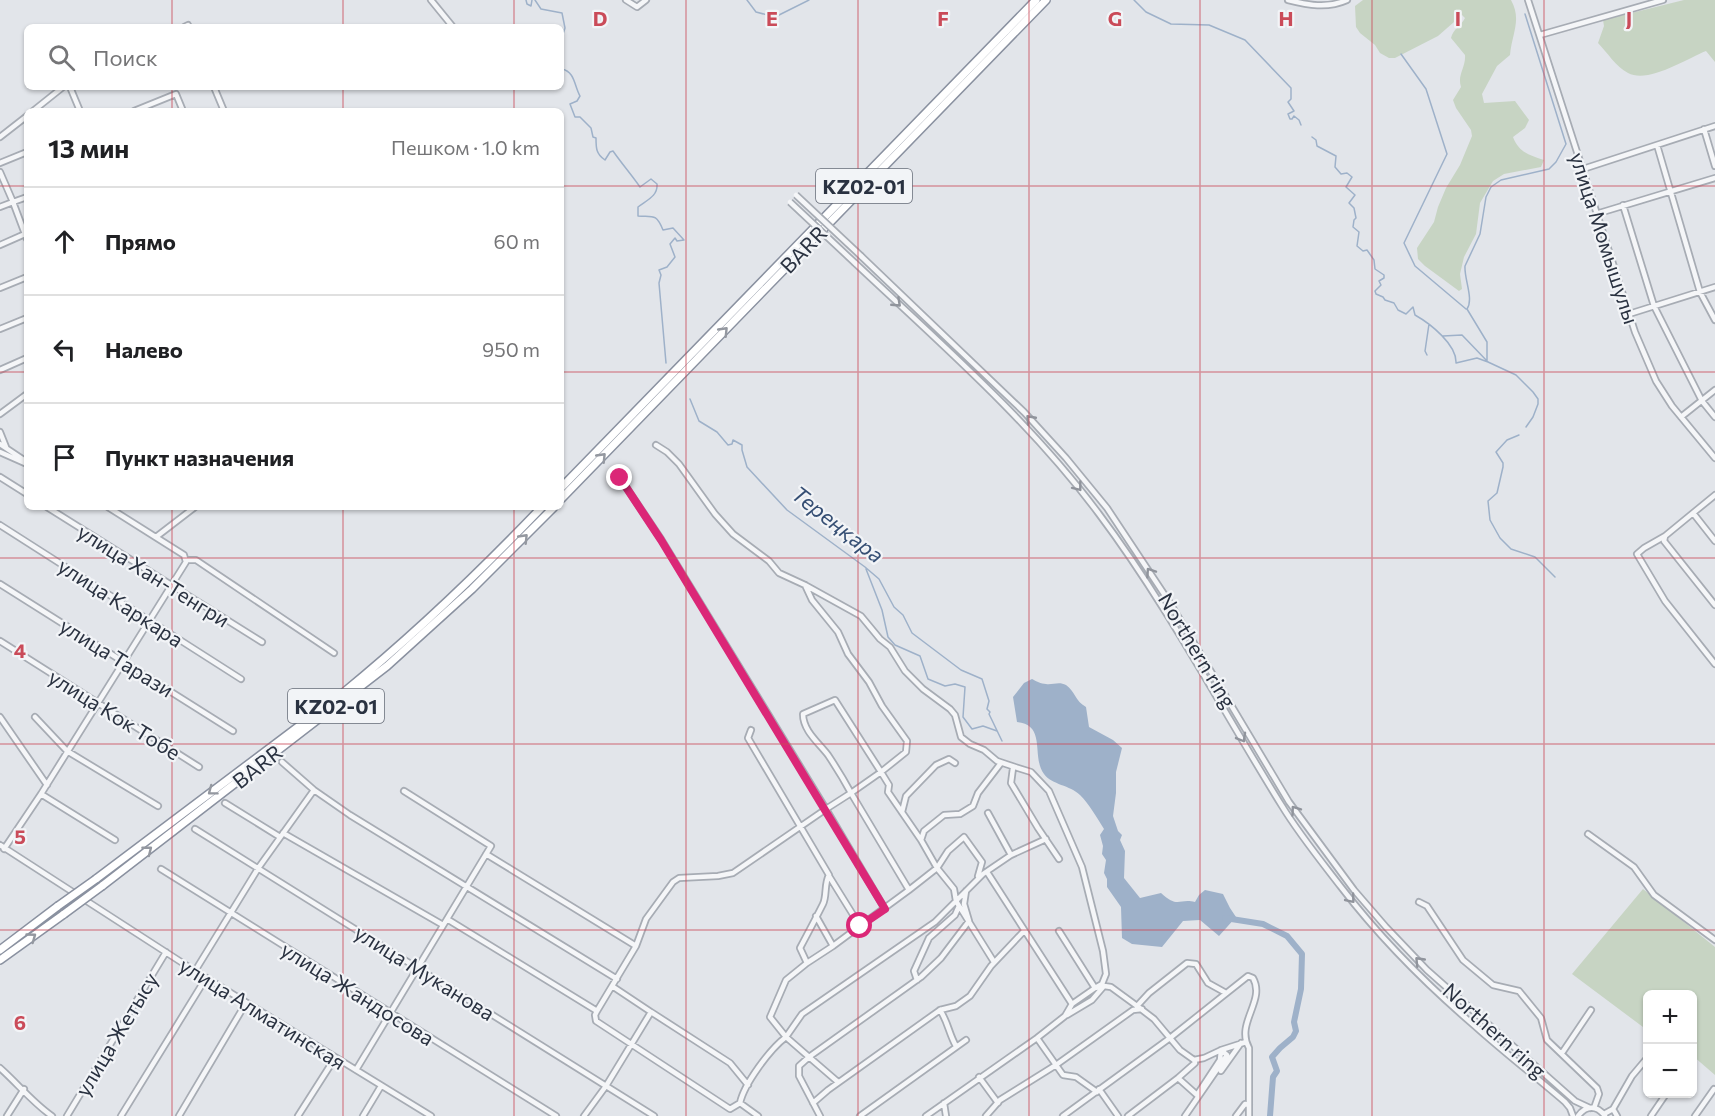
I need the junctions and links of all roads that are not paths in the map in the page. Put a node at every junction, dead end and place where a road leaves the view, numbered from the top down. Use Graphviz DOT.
graph roads {
  1 [pos="431,0"];
  2 [pos="626,0"];
  3 [pos="646,0"];
  4 [pos="1036,0"];
  5 [pos="1046,0"];
  6 [pos="1288,0"];
  7 [pos="1347,0"];
  8 [pos="1528,0"];
  9 [pos="1663,0"];
  10 [pos="451,24"];
  11 [pos="1539,36"];
  12 [pos="59,90"];
  13 [pos="71,90"];
  14 [pos="175,90"];
  15 [pos="215,90"];
  16 [pos="176,94"];
  17 [pos="37,108"];
  18 [pos="79,108"];
  19 [pos="141,108"];
  20 [pos="182,108"];
  21 [pos="223,108"];
  22 [pos="24,118"];
  23 [pos="1715,126"];
  24 [pos="1704,129"];
  25 [pos="0,137"];
  26 [pos="1657,145"];
  27 [pos="24,153"];
  28 [pos="0,163"];
  29 [pos="1715,166"];
  30 [pos="1583,169"];
  31 [pos="0,172"];
  32 [pos="1715,178"];
  33 [pos="1670,190"];
  34 [pos="796,195"];
  35 [pos="24,198"];
  36 [pos="13,202"];
  37 [pos="790,202"];
  38 [pos="1623,205"];
  39 [pos="0,207"];
  40 [pos="1596,214"];
  41 [pos="24,224"];
  42 [pos="24,238"];
  43 [pos="0,245"];
  44 [pos="868,263"];
  45 [pos="862,270"];
  46 [pos="24,278"];
  47 [pos="1715,287"];
  48 [pos="0,288"];
  49 [pos="1700,292"];
  50 [pos="1654,306"];
  51 [pos="1629,314"];
  52 [pos="24,319"];
  53 [pos="1715,320"];
  54 [pos="0,328"];
  55 [pos="24,359"];
  56 [pos="0,370"];
  57 [pos="1715,390"];
  58 [pos="24,395"];
  59 [pos="1702,401"];
  60 [pos="0,414"];
  61 [pos="1681,417"];
  62 [pos="1715,417"];
  63 [pos="0,432"];
  64 [pos="0,444"];
  65 [pos="656,445"];
  66 [pos="6,447"];
  67 [pos="0,452"];
  68 [pos="1715,458"];
  69 [pos="24,461"];
  70 [pos="24,462"];
  71 [pos="0,477"];
  72 [pos="620,478"];
  73 [pos="564,485"];
  74 [pos="24,492"];
  75 [pos="1715,495"];
  76 [pos="564,496"];
  77 [pos="52,510"];
  78 [pos="113,510"];
  79 [pos="191,510"];
  80 [pos="539,510"];
  81 [pos="551,510"];
  82 [pos="1693,513"];
  83 [pos="0,525"];
  84 [pos="1665,536"];
  85 [pos="156,537"];
  86 [pos="1715,541"];
  87 [pos="186,560"];
  88 [pos="0,585"];
  89 [pos="805,585"];
  90 [pos="172,586"];
  91 [pos="1715,605"];
  92 [pos="151,621"];
  93 [pos="0,641"];
  94 [pos="262,642"];
  95 [pos="334,653"];
  96 [pos="124,662"];
  97 [pos="1715,664"];
  98 [pos="242,679"];
  99 [pos="98,703"];
  100 [pos="0,717"];
  101 [pos="35,717"];
  102 [pos="750,730"];
  103 [pos="233,731"];
  104 [pos="68,752"];
  105 [pos="282,762"];
  106 [pos="955,762"];
  107 [pos="1001,763"];
  108 [pos="199,767"];
  109 [pos="1015,767"];
  110 [pos="881,772"];
  111 [pos="47,785"];
  112 [pos="314,790"];
  113 [pos="404,791"];
  114 [pos="851,793"];
  115 [pos="41,794"];
  116 [pos="225,803"];
  117 [pos="158,806"];
  118 [pos="826,809"];
  119 [pos="902,812"];
  120 [pos="988,813"];
  121 [pos="800,827"];
  122 [pos="195,829"];
  123 [pos="1588,834"];
  124 [pos="281,835"];
  125 [pos="1046,839"];
  126 [pos="115,840"];
  127 [pos="921,840"];
  128 [pos="1,847"];
  129 [pos="486,854"];
  130 [pos="1011,855"];
  131 [pos="1059,859"];
  132 [pos="259,867"];
  133 [pos="937,868"];
  134 [pos="161,869"];
  135 [pos="987,872"];
  136 [pos="829,875"];
  137 [pos="975,882"];
  138 [pos="466,886"];
  139 [pos="909,890"];
  140 [pos="966,891"];
  141 [pos="1419,902"];
  142 [pos="958,903"];
  143 [pos="885,909"];
  144 [pos="230,913"];
  145 [pos="816,916"];
  146 [pos="447,919"];
  147 [pos="969,921"];
  148 [pos="443,925"];
  149 [pos="860,926"];
  150 [pos="1024,931"];
  151 [pos="1059,931"];
  152 [pos="1715,940"];
  153 [pos="636,946"];
  154 [pos="833,946"];
  155 [pos="0,950"];
  156 [pos="166,952"];
  157 [pos="0,960"];
  158 [pos="994,962"];
  159 [pos="807,963"];
  160 [pos="418,968"];
  161 [pos="195,971"];
  162 [pos="206,978"];
  163 [pos="617,979"];
  164 [pos="917,980"];
  165 [pos="612,986"];
  166 [pos="1104,986"];
  167 [pos="1095,987"];
  168 [pos="1226,993"];
  169 [pos="246,1003"];
  170 [pos="1072,1004"];
  171 [pos="1140,1008"];
  172 [pos="940,1010"];
  173 [pos="1591,1010"];
  174 [pos="597,1011"];
  175 [pos="390,1012"];
  176 [pos="651,1012"];
  177 [pos="1065,1016"];
  178 [pos="786,1037"];
  179 [pos="1037,1038"];
  180 [pos="1170,1038"];
  181 [pos="966,1040"];
  182 [pos="1244,1042"];
  183 [pos="632,1043"];
  184 [pos="957,1046"];
  185 [pos="1221,1050"];
  186 [pos="1562,1053"];
  187 [pos="809,1057"];
  188 [pos="335,1058"];
  189 [pos="1194,1060"];
  190 [pos="1643,1062"];
  191 [pos="1220,1063"];
  192 [pos="1056,1065"];
  193 [pos="0,1068"];
  194 [pos="356,1070"];
  195 [pos="979,1077"];
  196 [pos="1178,1078"];
  197 [pos="838,1082"];
  198 [pos="748,1085"];
  199 [pos="381,1086"];
  200 [pos="606,1086"];
  201 [pos="24,1089"];
  202 [pos="1714,1089"];
  203 [pos="1098,1090"];
  204 [pos="1198,1096"];
  205 [pos="1663,1098"];
  206 [pos="740,1103"];
  207 [pos="813,1103"];
  208 [pos="944,1103"];
  209 [pos="998,1103"];
  210 [pos="1249,1105"];
  211 [pos="1592,1108"];
  212 [pos="1613,1109"];
  213 [pos="1604,1115"];
  214 [pos="7,1116"];
  215 [pos="52,1116"];
  216 [pos="67,1116"];
  217 [pos="121,1116"];
  218 [pos="179,1116"];
  219 [pos="298,1116"];
  220 [pos="363,1116"];
  221 [pos="431,1116"];
  222 [pos="556,1116"];
  223 [pos="584,1116"];
  224 [pos="654,1116"];
  225 [pos="758,1116"];
  226 [pos="820,1116"];
  227 [pos="860,1116"];
  228 [pos="927,1116"];
  229 [pos="946,1116"];
  230 [pos="986,1116"];
  231 [pos="1063,1116"];
  232 [pos="1118,1116"];
  233 [pos="1128,1116"];
  234 [pos="1185,1116"];
  235 [pos="1236,1116"];
  236 [pos="1249,1116"];
  237 [pos="1575,1116"];
  238 [pos="1617,1116"];
  239 [pos="1651,1116"];
  240 [pos="1695,1116"];
  1 -- 10 [label="street"];
  2 -- 3 [label="street"];
  4 -- 73 [label="highway, BARR / KZ02-01"];
  76 -- 5 [label="highway, BARR / KZ02-01, one-way"];
  6 -- 7 [label="street"];
  8 -- 11 [label="street, улица Момышулы"];
  9 -- 11 [label="street"];
  11 -- 30 [label="street, улица Момышулы"];
  12 -- 17 [label="street"];
  13 -- 18 [label="street"];
  14 -- 16 [label="street"];
  15 -- 21 [label="street"];
  16 -- 19 [label="street"];
  16 -- 20 [label="street"];
  22 -- 25 [label="street"];
  23 -- 24 [label="street"];
  24 -- 26 [label="street"];
  24 -- 29 [label="street"];
  26 -- 30 [label="street"];
  26 -- 33 [label="street"];
  27 -- 28 [label="street"];
  30 -- 40 [label="street, улица Момышулы"];
  31 -- 36 [label="street"];
  32 -- 33 [label="street"];
  33 -- 38 [label="street"];
  33 -- 49 [label="street"];
  34 -- 44 [label="street, Northern ring, bridge"];
  35 -- 36 [label="street"];
  36 -- 39 [label="street"];
  36 -- 41 [label="street"];
  37 -- 45 [label="street, Northern ring, bridge"];
  38 -- 40 [label="street"];
  38 -- 50 [label="street"];
  40 -- 51 [label="street, улица Момышулы"];
  42 -- 43 [label="street"];
  44 -- 45 [label="street"];
  211 -- 44 [label="street, Northern ring, one-way"];
  45 -- 237 [label="street, Northern ring, one-way"];
  46 -- 48 [label="street"];
  47 -- 49 [label="street"];
  49 -- 50 [label="street"];
  49 -- 53 [label="street"];
  50 -- 51 [label="street"];
  50 -- 59 [label="street"];
  51 -- 61 [label="street, улица Момышулы"];
  52 -- 54 [label="street"];
  55 -- 56 [label="street"];
  57 -- 59 [label="street"];
  58 -- 60 [label="street"];
  59 -- 61 [label="street"];
  59 -- 62 [label="street"];
  61 -- 68 [label="street, улица Момышулы"];
  63 -- 66 [label="street"];
  64 -- 66 [label="street"];
  65 -- 89 [label="street"];
  66 -- 69 [label="street"];
  67 -- 70 [label="street"];
  71 -- 74 [label="street"];
  72 -- 118 [label="street"];
  75 -- 82 [label="street"];
  77 -- 90 [label="street, улица Хан-Тенгри"];
  78 -- 85 [label="street"];
  79 -- 85 [label="street"];
  80 -- 155 [label="highway, BARR / KZ02-01, one-way, bridge"];
  157 -- 81 [label="highway, BARR / KZ02-01, one-way, bridge"];
  82 -- 84 [label="street"];
  82 -- 86 [label="street"];
  83 -- 92 [label="street, улица Каркара"];
  84 -- 91 [label="street"];
  84 -- 97 [label="street"];
  85 -- 87 [label="street"];
  87 -- 90 [label="street"];
  87 -- 95 [label="street"];
  88 -- 96 [label="street, улица Тарази"];
  89 -- 107 [label="street"];
  89 -- 110 [label="street"];
  90 -- 92 [label="street"];
  90 -- 94 [label="street, улица Хан-Тенгри"];
  92 -- 96 [label="street"];
  92 -- 98 [label="street, улица Каркара"];
  93 -- 99 [label="street, улица Кок Тобе"];
  96 -- 99 [label="street"];
  96 -- 103 [label="street, улица Тарази"];
  99 -- 104 [label="street"];
  99 -- 108 [label="street, улица Кок Тобе"];
  100 -- 111 [label="street"];
  101 -- 104 [label="street"];
  102 -- 121 [label="street"];
  104 -- 111 [label="street"];
  104 -- 117 [label="street"];
  105 -- 112 [label="street"];
  106 -- 119 [label="street"];
  107 -- 109 [label="street"];
  107 -- 127 [label="street"];
  109 -- 125 [label="street"];
  109 -- 167 [label="street"];
  110 -- 114 [label="street"];
  110 -- 114 [label="street"];
  110 -- 119 [label="street"];
  111 -- 115 [label="street"];
  112 -- 124 [label="street"];
  112 -- 138 [label="street"];
  113 -- 129 [label="street"];
  114 -- 118 [label="street"];
  114 -- 139 [label="street"];
  115 -- 126 [label="street"];
  115 -- 128 [label="street"];
  116 -- 124 [label="street"];
  118 -- 121 [label="street"];
  118 -- 143 [label="street"];
  119 -- 127 [label="street"];
  120 -- 130 [label="street"];
  121 -- 136 [label="street"];
  121 -- 153 [label="street"];
  122 -- 132 [label="street, улица Муканова"];
  123 -- 152 [label="street"];
  124 -- 132 [label="street"];
  124 -- 148 [label="street"];
  125 -- 130 [label="street"];
  125 -- 131 [label="street"];
  127 -- 133 [label="street"];
  128 -- 156 [label="street, улица Алматинская"];
  129 -- 138 [label="street"];
  129 -- 153 [label="street"];
  130 -- 135 [label="street"];
  132 -- 144 [label="street"];
  132 -- 160 [label="street, улица Муканова"];
  133 -- 137 [label="street"];
  133 -- 139 [label="street"];
  133 -- 142 [label="street"];
  134 -- 144 [label="street, улица Жандосова"];
  135 -- 137 [label="street"];
  135 -- 150 [label="street"];
  136 -- 145 [label="street"];
  136 -- 149 [label="street"];
  137 -- 140 [label="street"];
  138 -- 146 [label="street"];
  138 -- 163 [label="street"];
  139 -- 143 [label="street"];
  140 -- 142 [label="street"];
  140 -- 147 [label="street"];
  141 -- 186 [label="street"];
  142 -- 147 [label="street"];
  142 -- 164 [label="street"];
  142 -- 178 [label="street"];
  143 -- 149 [label="street"];
  144 -- 161 [label="street"];
  144 -- 175 [label="street, улица Жандосова"];
  145 -- 154 [label="street"];
  145 -- 159 [label="street"];
  146 -- 148 [label="street"];
  146 -- 174 [label="street"];
  147 -- 158 [label="street"];
  147 -- 164 [label="street"];
  148 -- 160 [label="street"];
  149 -- 154 [label="street"];
  150 -- 158 [label="street"];
  150 -- 170 [label="street"];
  151 -- 167 [label="street"];
  153 -- 163 [label="street"];
  154 -- 159 [label="street"];
  156 -- 161 [label="street, улица Алматинская"];
  156 -- 216 [label="street, улица Жетысу"];
  158 -- 172 [label="street"];
  159 -- 178 [label="street"];
  160 -- 175 [label="street"];
  160 -- 200 [label="street, улица Муканова"];
  161 -- 162 [label="street, улица Алматинская"];
  162 -- 169 [label="street, улица Алматинская"];
  162 -- 217 [label="street"];
  163 -- 165 [label="street"];
  164 -- 187 [label="street"];
  165 -- 174 [label="street"];
  165 -- 176 [label="street"];
  166 -- 167 [label="street"];
  166 -- 171 [label="street"];
  166 -- 177 [label="street"];
  167 -- 170 [label="street"];
  168 -- 171 [label="street"];
  168 -- 180 [label="street"];
  168 -- 182 [label="street"];
  169 -- 188 [label="street, улица Алматинская"];
  169 -- 218 [label="street"];
  170 -- 177 [label="street"];
  171 -- 180 [label="street"];
  171 -- 192 [label="street"];
  172 -- 184 [label="street"];
  172 -- 197 [label="street"];
  173 -- 186 [label="street"];
  174 -- 183 [label="street"];
  175 -- 194 [label="street"];
  175 -- 222 [label="street, улица Жандосова"];
  176 -- 183 [label="street"];
  176 -- 198 [label="street"];
  177 -- 179 [label="street"];
  178 -- 187 [label="street"];
  178 -- 198 [label="street"];
  179 -- 192 [label="street"];
  179 -- 195 [label="street"];
  180 -- 189 [label="street"];
  180 -- 203 [label="street"];
  181 -- 184 [label="street"];
  182 -- 185 [label="street"];
  182 -- 191 [label="street"];
  182 -- 210 [label="street"];
  183 -- 200 [label="street"];
  183 -- 206 [label="street"];
  184 -- 227 [label="street"];
  185 -- 189 [label="street"];
  185 -- 191 [label="street"];
  186 -- 211 [label="street"];
  187 -- 197 [label="street"];
  187 -- 207 [label="street"];
  188 -- 194 [label="street, улица Алматинская"];
  188 -- 219 [label="street"];
  189 -- 196 [label="street"];
  190 -- 212 [label="street"];
  191 -- 204 [label="street"];
  192 -- 203 [label="street"];
  192 -- 209 [label="street"];
  193 -- 201 [label="street"];
  194 -- 199 [label="street, улица Алматинская"];
  195 -- 208 [label="street"];
  195 -- 209 [label="street"];
  196 -- 204 [label="street"];
  196 -- 233 [label="street"];
  197 -- 207 [label="street"];
  198 -- 206 [label="street"];
  199 -- 220 [label="street"];
  199 -- 221 [label="street, улица Алматинская"];
  200 -- 223 [label="street"];
  200 -- 224 [label="street, улица Муканова"];
  201 -- 214 [label="street"];
  201 -- 215 [label="street"];
  202 -- 240 [label="street"];
  203 -- 231 [label="street"];
  203 -- 232 [label="street"];
  204 -- 234 [label="street"];
  205 -- 239 [label="street"];
  206 -- 225 [label="street"];
  207 -- 226 [label="street"];
  208 -- 228 [label="street"];
  208 -- 229 [label="street"];
  209 -- 230 [label="street"];
  210 -- 235 [label="street"];
  210 -- 236 [label="street"];
  211 -- 213 [label="street, Northern ring"];
  211 -- 237 [label="street"];
  212 -- 213 [label="street"];
  212 -- 238 [label="street"];
}
